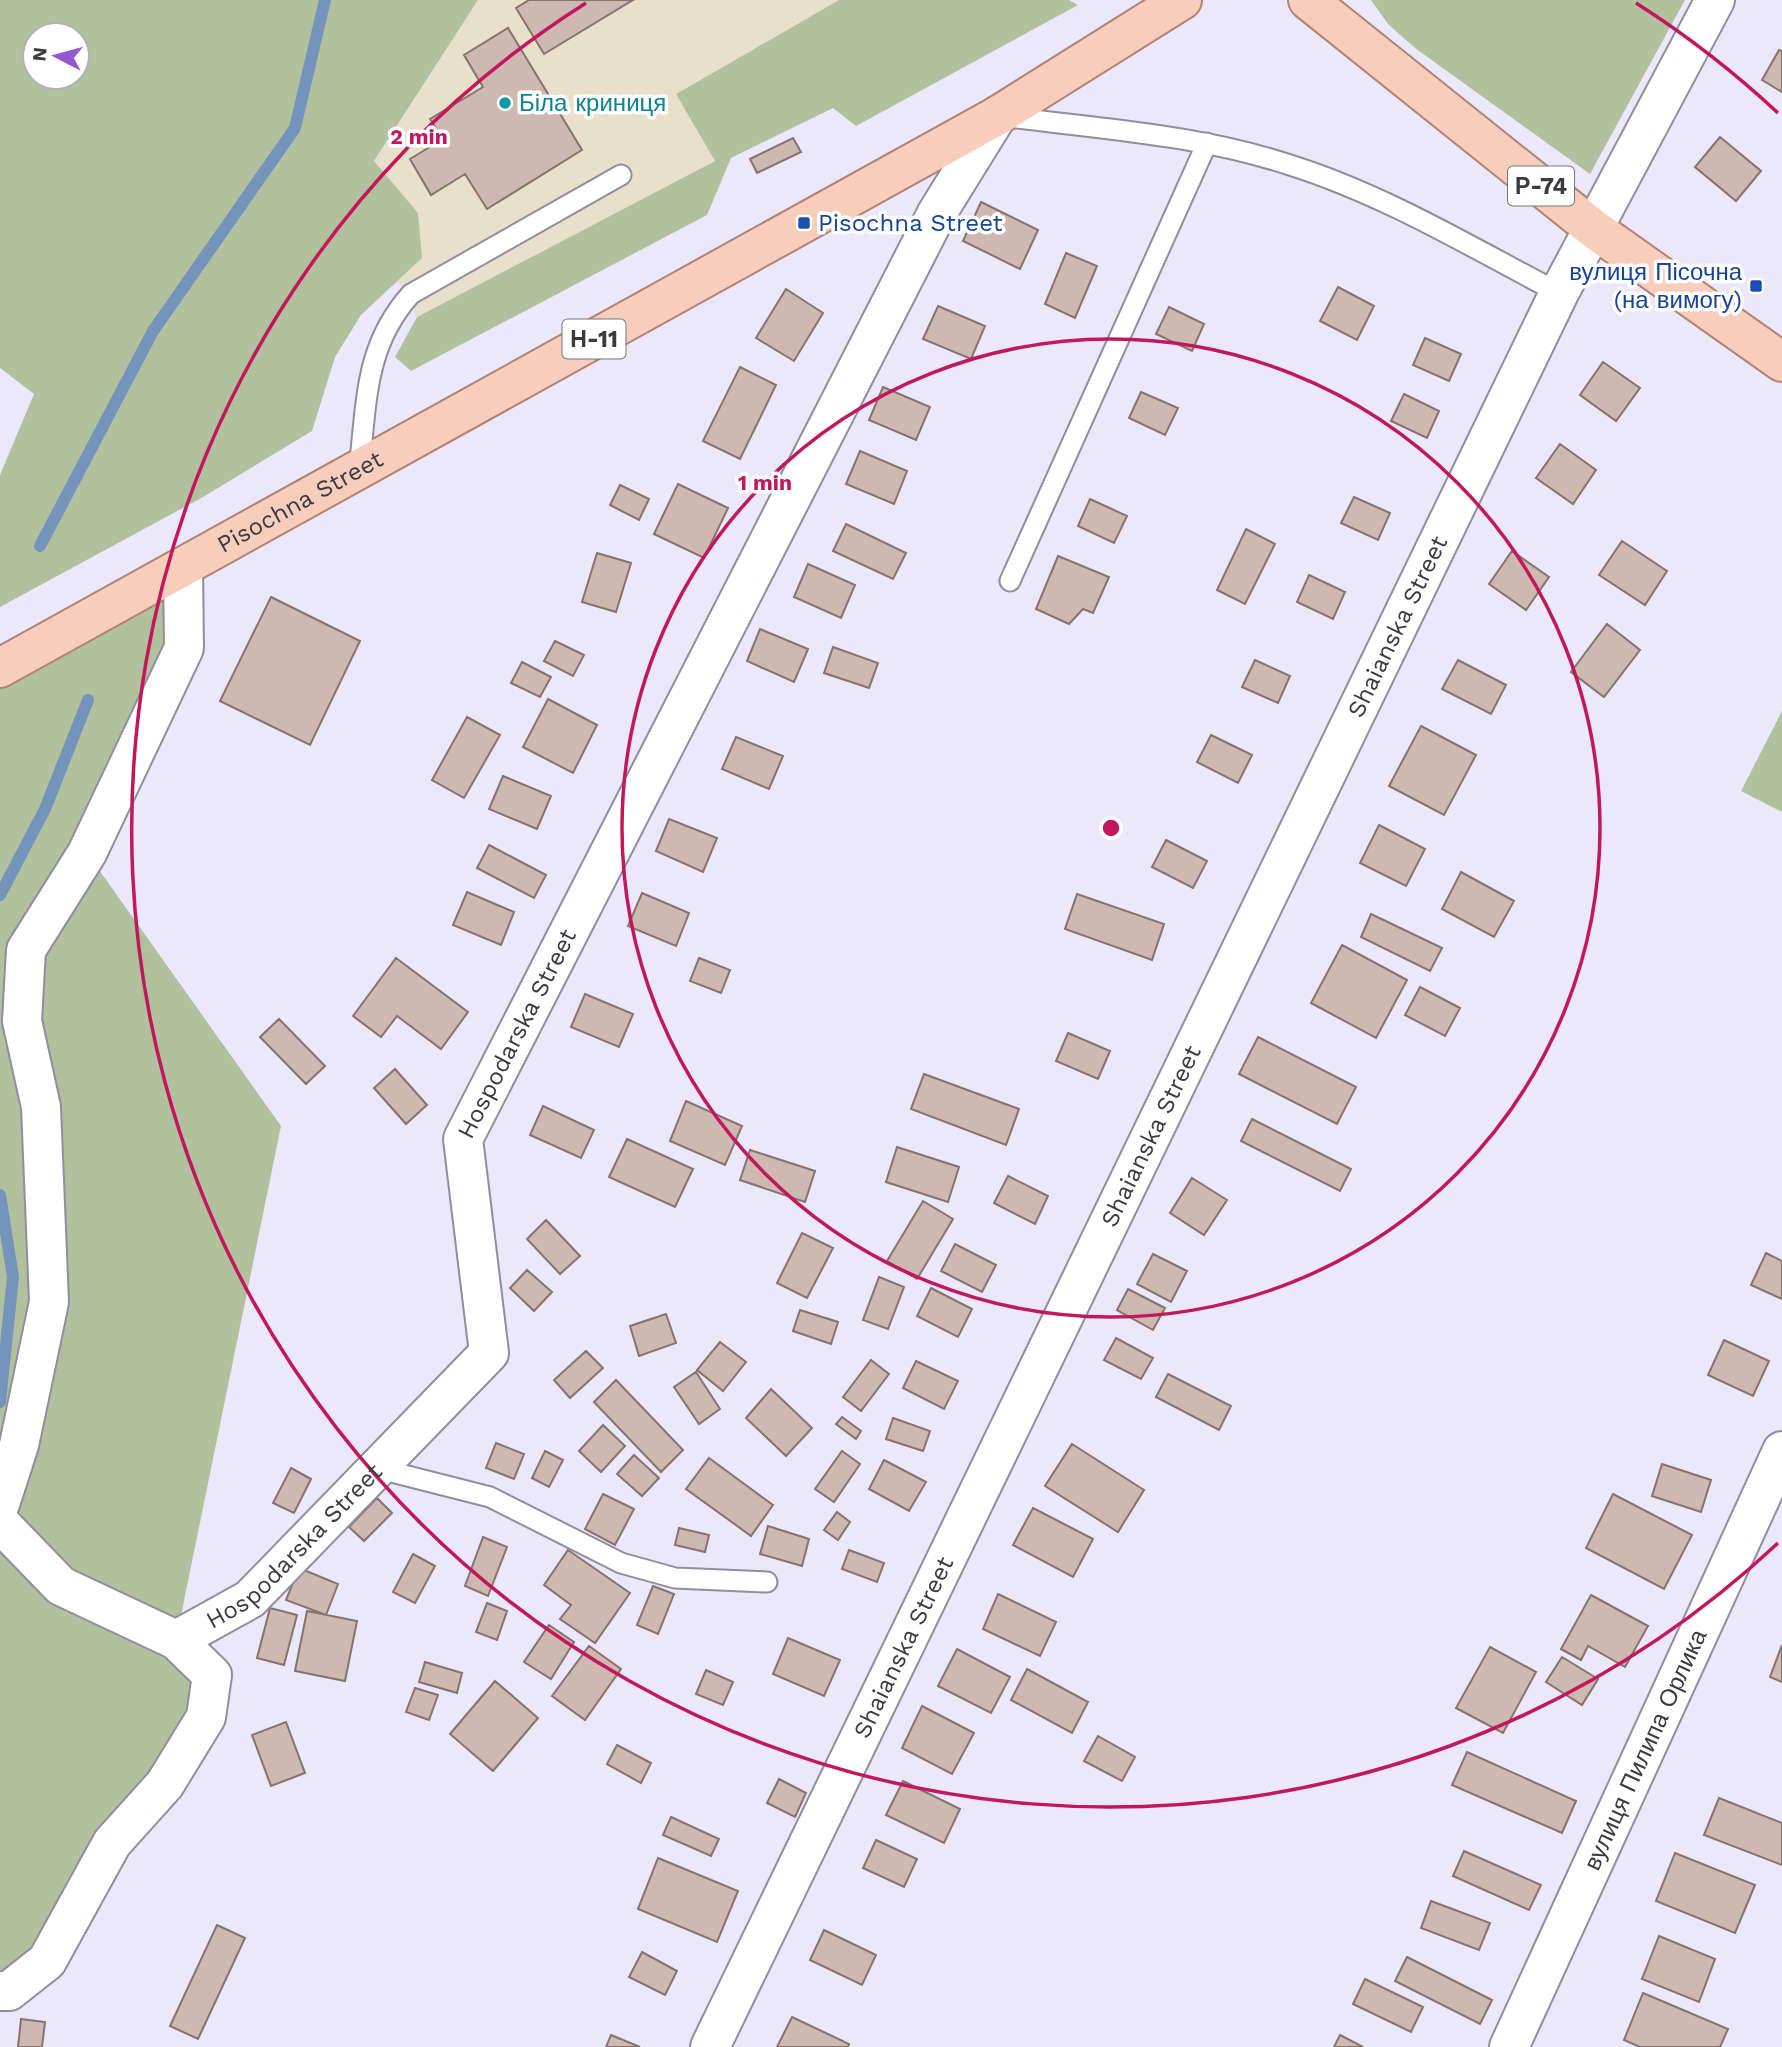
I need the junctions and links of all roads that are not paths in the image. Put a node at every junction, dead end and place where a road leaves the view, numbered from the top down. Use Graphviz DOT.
graph roads {
  1 [pos="1182,0"];
  2 [pos="1308,0"];
  3 [pos="1715,0"];
  4 [pos="997,116"];
  5 [pos="1207,143"];
  6 [pos="621,175"];
  7 [pos="1594,229"];
  8 [pos="1559,293"];
  9 [pos="1782,362"];
  10 [pos="359,470"];
  11 [pos="183,567"];
  12 [pos="1010,582"];
  13 [pos="0,668"];
  14 [pos="1782,1451"];
  15 [pos="376,1468"];
  16 [pos="0,1504"];
  17 [pos="0,1523"];
  18 [pos="767,1582"];
  19 [pos="176,1640"];
  20 [pos="0,1991"];
  21 [pos="710,2047"];
  22 [pos="1509,2047"];
  1 -- 4 [label="main road, Pisochna Street / Н-11"];
  2 -- 7 [label="main road, Р-74"];
  3 -- 7 [label="street, Shaianska Street"];
  4 -- 5 [label="lane"];
  4 -- 10 [label="main road, Pisochna Street / Н-11"];
  4 -- 15 [label="street, Hospodarska Street"];
  5 -- 8 [label="lane"];
  5 -- 12 [label="lane"];
  6 -- 10 [label="lane"];
  7 -- 8 [label="street, Shaianska Street"];
  7 -- 9 [label="main road, Р-74"];
  8 -- 21 [label="street, Shaianska Street"];
  10 -- 11 [label="main road, Pisochna Street / Н-11"];
  11 -- 13 [label="main road, Pisochna Street / Н-11"];
  11 -- 16 [label="street"];
  14 -- 22 [label="street, вулиця Пилипа Орлика"];
  15 -- 18 [label="lane"];
  15 -- 19 [label="street, Hospodarska Street"];
  17 -- 19 [label="street"];
  19 -- 20 [label="street, Hospodarska Street"];
}
